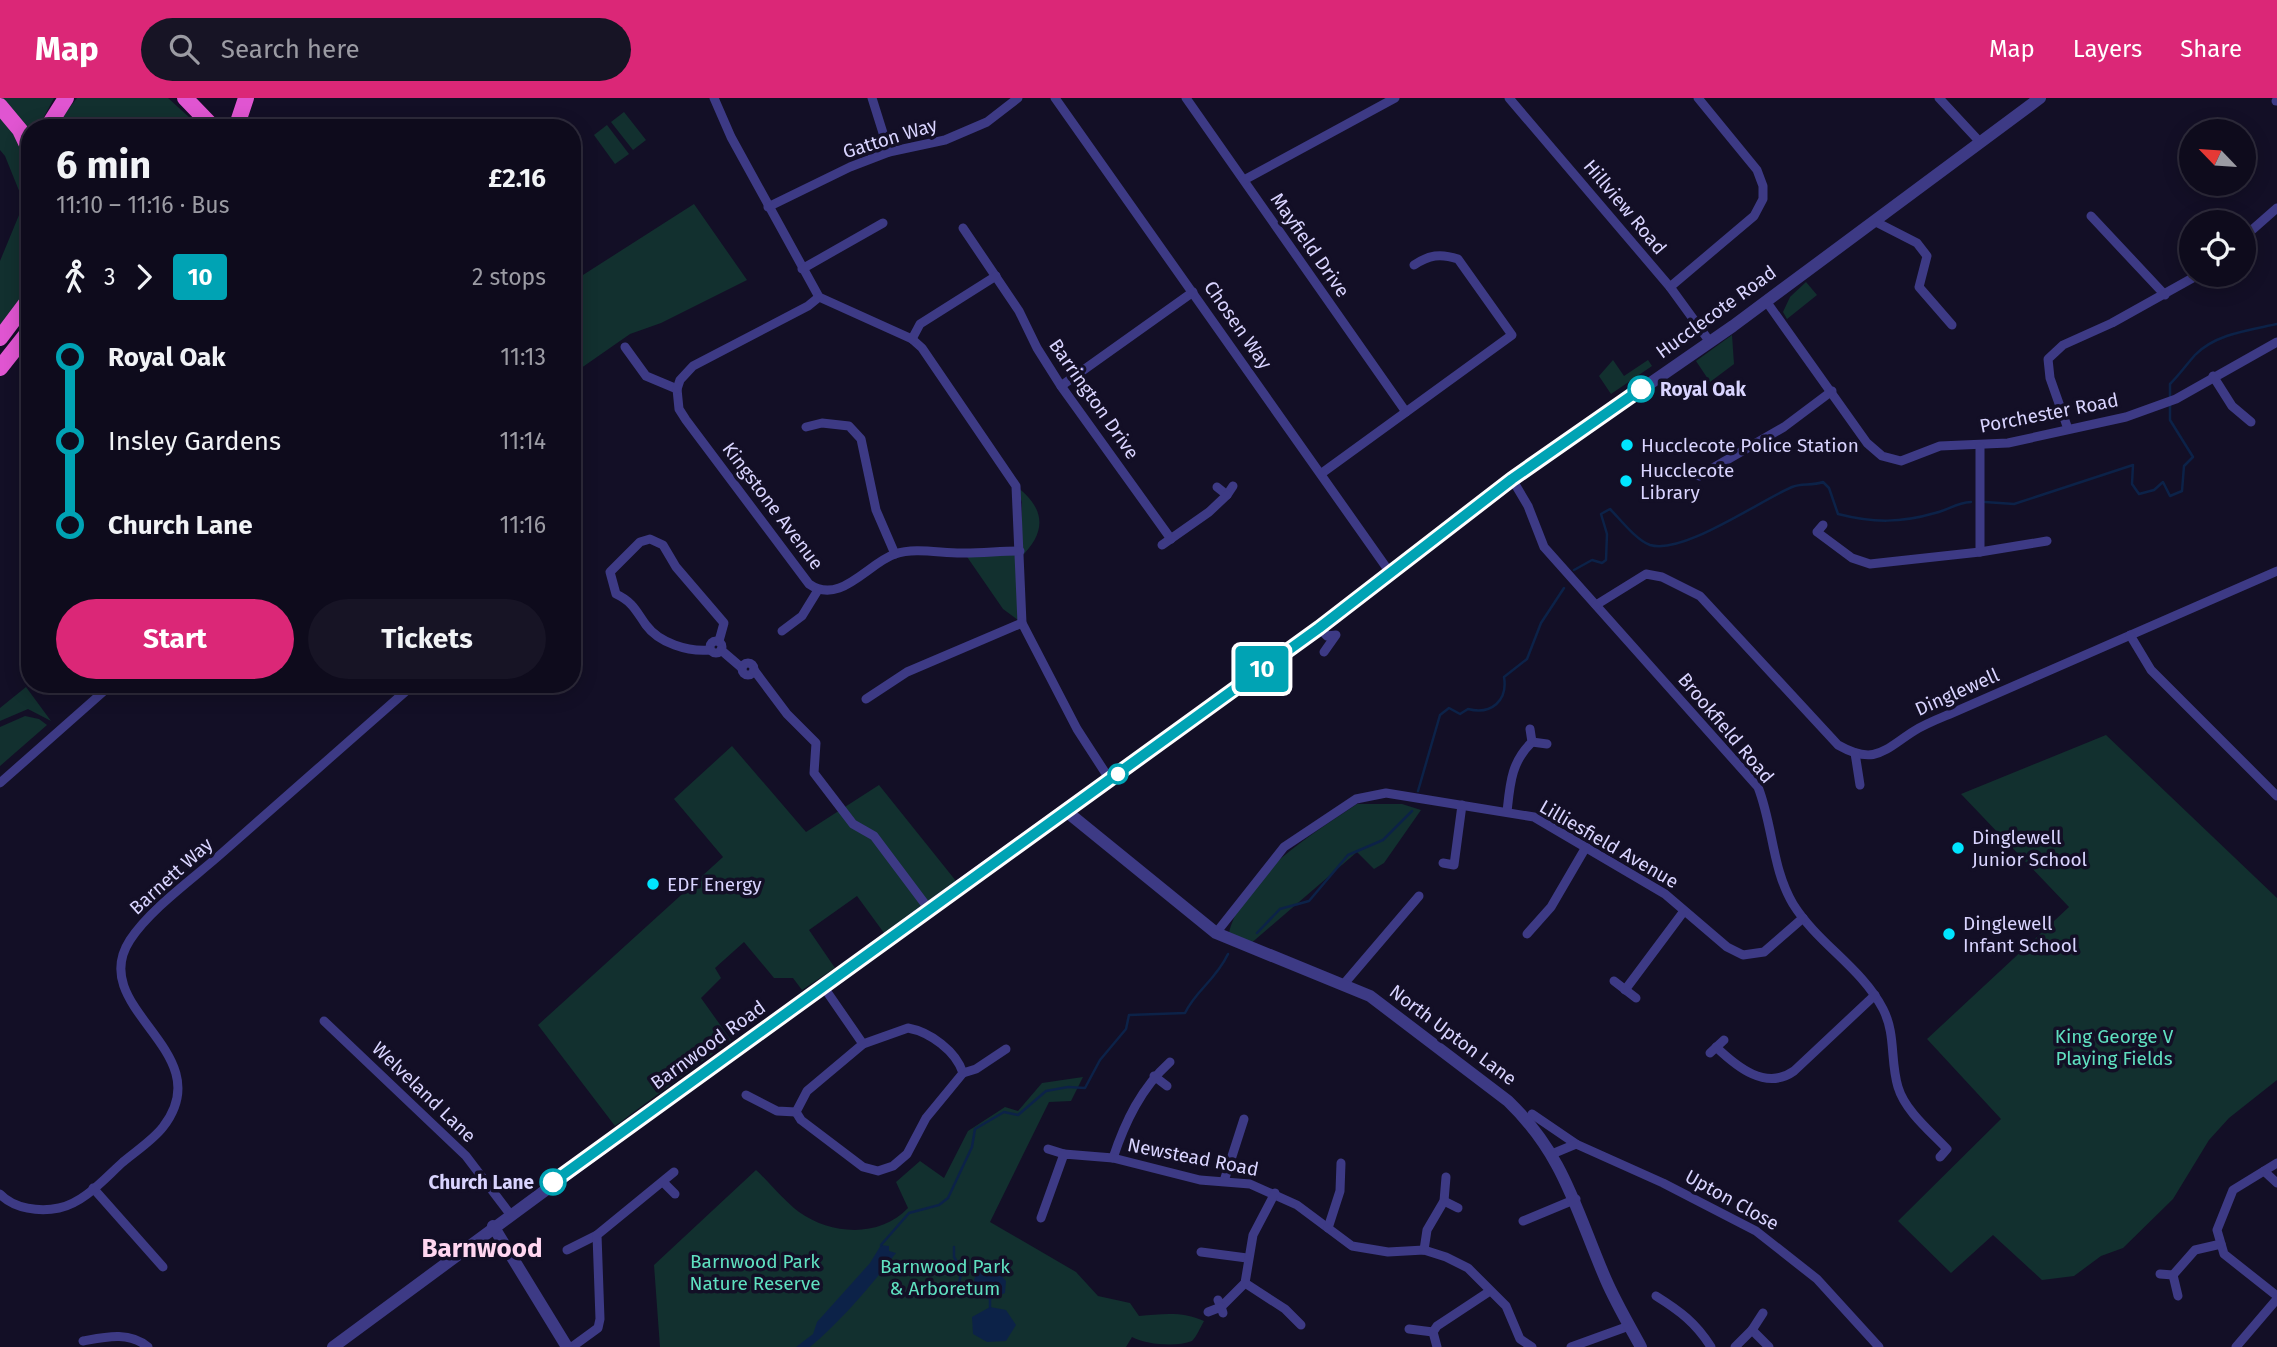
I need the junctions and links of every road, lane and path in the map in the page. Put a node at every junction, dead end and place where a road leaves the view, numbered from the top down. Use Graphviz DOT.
graph roads {
  1 [pos="66,98"];
  2 [pos="185,98"];
  3 [pos="246,98"];
  4 [pos="714,98"];
  5 [pos="872,98"];
  6 [pos="1018,98"];
  7 [pos="1055,98"];
  8 [pos="1186,98"];
  9 [pos="1395,98"];
  10 [pos="1509,98"];
  11 [pos="1698,98"];
  12 [pos="1939,98"];
  13 [pos="2040,98"];
  14 [pos="0,106"];
  15 [pos="53,119"];
  16 [pos="205,119"];
  17 [pos="239,119"];
  18 [pos="21,132"];
  19 [pos="1979,141"];
  20 [pos="889,152"];
  21 [pos="1244,180"];
  22 [pos="768,207"];
  23 [pos="2277,208"];
  24 [pos="2091,216"];
  25 [pos="1874,220"];
  26 [pos="883,223"];
  27 [pos="2256,226"];
  28 [pos="962,228"];
  29 [pos="1414,265"];
  30 [pos="802,269"];
  31 [pos="996,276"];
  32 [pos="1670,287"];
  33 [pos="2179,287"];
  34 [pos="1193,292"];
  35 [pos="2165,295"];
  36 [pos="819,297"];
  37 [pos="1766,301"];
  38 [pos="21,310"];
  39 [pos="1952,325"];
  40 [pos="0,338"];
  41 [pos="912,339"];
  42 [pos="21,341"];
  43 [pos="1710,342"];
  44 [pos="2277,342"];
  45 [pos="625,347"];
  46 [pos="0,368"];
  47 [pos="2214,376"];
  48 [pos="1061,386"];
  49 [pos="677,389"];
  50 [pos="1832,391"];
  51 [pos="1406,412"];
  52 [pos="2251,422"];
  53 [pos="806,426"];
  54 [pos="2068,429"];
  55 [pos="1980,447"];
  56 [pos="1322,473"];
  57 [pos="1699,476"];
  58 [pos="1512,479"];
  59 [pos="1233,486"];
  60 [pos="1217,487"];
  61 [pos="1227,495"];
  62 [pos="1823,525"];
  63 [pos="2047,541"];
  64 [pos="1020,551"];
  65 [pos="1980,552"];
  66 [pos="895,554"];
  67 [pos="1391,574"];
  68 [pos="2275,576"];
  69 [pos="818,590"];
  70 [pos="1596,605"];
  71 [pos="1022,623"];
  72 [pos="1319,628"];
  73 [pos="782,631"];
  74 [pos="2130,635"];
  75 [pos="720,646"];
  76 [pos="1324,652"];
  77 [pos="102,693"];
  78 [pos="404,693"];
  79 [pos="866,699"];
  80 [pos="1530,729"];
  81 [pos="1532,742"];
  82 [pos="1547,744"];
  83 [pos="1855,753"];
  84 [pos="1110,780"];
  85 [pos="0,783"];
  86 [pos="1860,785"];
  87 [pos="2277,796"];
  88 [pos="1462,805"];
  89 [pos="1066,811"];
  90 [pos="1507,812"];
  91 [pos="1586,847"];
  92 [pos="1453,865"];
  93 [pos="1419,896"];
  94 [pos="928,908"];
  95 [pos="1684,911"];
  96 [pos="1803,918"];
  97 [pos="1216,933"];
  98 [pos="1527,934"];
  99 [pos="1614,981"];
  100 [pos="1343,985"];
  101 [pos="823,986"];
  102 [pos="1625,990"];
  103 [pos="1875,995"];
  104 [pos="1636,999"];
  105 [pos="324,1021"];
  106 [pos="323,1032"];
  107 [pos="336,1032"];
  108 [pos="863,1044"];
  109 [pos="1717,1047"];
  110 [pos="1006,1049"];
  111 [pos="1170,1062"];
  112 [pos="963,1073"];
  113 [pos="1154,1076"];
  114 [pos="1167,1086"];
  115 [pos="746,1095"];
  116 [pos="796,1112"];
  117 [pos="1532,1114"];
  118 [pos="1244,1126"];
  119 [pos="1576,1144"];
  120 [pos="1048,1149"];
  121 [pos="1064,1154"];
  122 [pos="1552,1154"];
  123 [pos="1940,1157"];
  124 [pos="1114,1158"];
  125 [pos="1341,1163"];
  126 [pos="2277,1163"];
  127 [pos="2264,1171"];
  128 [pos="674,1172"];
  129 [pos="1446,1177"];
  130 [pos="1224,1181"];
  131 [pos="663,1182"];
  132 [pos="2277,1183"];
  133 [pos="93,1188"];
  134 [pos="1275,1193"];
  135 [pos="0,1194"];
  136 [pos="675,1194"];
  137 [pos="1576,1199"];
  138 [pos="1444,1201"];
  139 [pos="1458,1208"];
  140 [pos="510,1214"];
  141 [pos="1041,1218"];
  142 [pos="1523,1221"];
  143 [pos="493,1226"];
  144 [pos="1328,1228"];
  145 [pos="597,1235"];
  146 [pos="2221,1244"];
  147 [pos="567,1250"];
  148 [pos="1424,1250"];
  149 [pos="1201,1252"];
  150 [pos="1247,1258"];
  151 [pos="163,1266"];
  152 [pos="2160,1274"];
  153 [pos="2174,1275"];
  154 [pos="1245,1283"];
  155 [pos="1490,1291"];
  156 [pos="1656,1296"];
  157 [pos="2178,1296"];
  158 [pos="2277,1298"];
  159 [pos="1208,1312"];
  160 [pos="1763,1313"];
  161 [pos="1301,1325"];
  162 [pos="1629,1326"];
  163 [pos="1409,1329"];
  164 [pos="1752,1330"];
  165 [pos="1433,1332"];
  166 [pos="83,1341"];
  167 [pos="148,1347"];
  168 [pos="333,1347"];
  169 [pos="569,1347"];
  170 [pos="1437,1347"];
  171 [pos="1532,1347"];
  172 [pos="1571,1347"];
  173 [pos="1641,1347"];
  174 [pos="1711,1347"];
  175 [pos="1735,1347"];
  176 [pos="1769,1347"];
  177 [pos="1879,1347"];
  178 [pos="2236,1347"];
  1 -- 15 [label="highway"];
  2 -- 16 [label="highway"];
  3 -- 17 [label="highway"];
  4 -- 22 [label="street"];
  5 -- 20 [label="street"];
  6 -- 20 [label="street, Gatton Way"];
  7 -- 34 [label="street, Chosen Way"];
  8 -- 21 [label="street, Mayfield Drive"];
  9 -- 21 [label="street"];
  10 -- 32 [label="street, Hillview Road"];
  11 -- 32 [label="street"];
  12 -- 19 [label="street"];
  13 -- 19 [label="street, Hucclecote Road"];
  14 -- 18 [label="highway"];
  19 -- 25 [label="street, Hucclecote Road"];
  20 -- 22 [label="street, Gatton Way"];
  21 -- 51 [label="street, Mayfield Drive"];
  22 -- 30 [label="street"];
  23 -- 27 [label="street"];
  24 -- 35 [label="street"];
  25 -- 37 [label="street, Hucclecote Road"];
  25 -- 39 [label="street"];
  26 -- 30 [label="street"];
  28 -- 31 [label="street, Barrington Drive"];
  29 -- 51 [label="street"];
  30 -- 36 [label="street"];
  31 -- 41 [label="street"];
  31 -- 48 [label="street, Barrington Drive"];
  32 -- 43 [label="street, Hillview Road"];
  33 -- 35 [label="street"];
  34 -- 48 [label="street"];
  34 -- 56 [label="street, Chosen Way"];
  35 -- 54 [label="street"];
  36 -- 41 [label="street"];
  36 -- 49 [label="street"];
  37 -- 43 [label="street, Hucclecote Road"];
  37 -- 50 [label="street, Porchester Road"];
  38 -- 40 [label="highway"];
  41 -- 64 [label="street"];
  42 -- 46 [label="highway"];
  43 -- 58 [label="street, Hucclecote Road"];
  44 -- 47 [label="street, Porchester Road"];
  45 -- 49 [label="street"];
  47 -- 52 [label="street"];
  47 -- 54 [label="street, Porchester Road"];
  48 -- 61 [label="street, Barrington Drive"];
  49 -- 69 [label="street, Kingstone Avenue"];
  50 -- 55 [label="street, Porchester Road"];
  50 -- 57 [label="street"];
  51 -- 56 [label="street"];
  53 -- 66 [label="street"];
  54 -- 55 [label="street, Porchester Road"];
  55 -- 65 [label="street"];
  56 -- 67 [label="street, Chosen Way"];
  58 -- 67 [label="street, Hucclecote Road"];
  58 -- 70 [label="street, Brookfield Road"];
  59 -- 61 [label="street"];
  60 -- 61 [label="street"];
  62 -- 65 [label="street"];
  63 -- 65 [label="street"];
  64 -- 66 [label="street"];
  64 -- 71 [label="street"];
  66 -- 69 [label="street, Kingstone Avenue"];
  67 -- 72 [label="street, Hucclecote Road"];
  68 -- 74 [label="street, Dinglewell"];
  69 -- 73 [label="street"];
  70 -- 83 [label="street"];
  70 -- 96 [label="street, Brookfield Road"];
  71 -- 79 [label="street"];
  71 -- 84 [label="street"];
  72 -- 76 [label="street"];
  72 -- 84 [label="street, Hucclecote Road"];
  74 -- 83 [label="street, Dinglewell"];
  74 -- 87 [label="street"];
  75 -- 75 [label="street"];
  75 -- 94 [label="street"];
  77 -- 85 [label="street"];
  78 -- 133 [label="street, Barnett Way"];
  80 -- 81 [label="street"];
  81 -- 82 [label="street"];
  81 -- 90 [label="street"];
  83 -- 86 [label="street"];
  84 -- 89 [label="street, Barnwood Road"];
  88 -- 90 [label="street, Lilliesfield Avenue"];
  88 -- 92 [label="street"];
  88 -- 97 [label="street, Lilliesfield Avenue"];
  89 -- 94 [label="street, Barnwood Road"];
  89 -- 97 [label="street, North Upton Lane"];
  90 -- 91 [label="street, Lilliesfield Avenue"];
  91 -- 95 [label="street, Lilliesfield Avenue"];
  91 -- 98 [label="street"];
  93 -- 100 [label="street"];
  94 -- 101 [label="street, Barnwood Road"];
  95 -- 96 [label="street, Lilliesfield Avenue"];
  95 -- 102 [label="street"];
  96 -- 103 [label="street, Brookfield Road"];
  97 -- 100 [label="street, North Upton Lane"];
  99 -- 102 [label="street"];
  100 -- 122 [label="street, North Upton Lane"];
  101 -- 108 [label="street"];
  101 -- 140 [label="street, Barnwood Road"];
  102 -- 104 [label="street"];
  103 -- 109 [label="street"];
  103 -- 123 [label="street, Brookfield Road"];
  105 -- 107 [label="street, Welveland Lane"];
  106 -- 107 [label="street"];
  107 -- 140 [label="street, Welveland Lane"];
  108 -- 112 [label="street"];
  108 -- 116 [label="street"];
  110 -- 112 [label="street"];
  111 -- 113 [label="street"];
  112 -- 116 [label="street"];
  113 -- 114 [label="street"];
  113 -- 124 [label="street"];
  115 -- 116 [label="street"];
  117 -- 119 [label="street, Upton Close"];
  118 -- 130 [label="street"];
  119 -- 122 [label="street"];
  119 -- 177 [label="street, Upton Close"];
  120 -- 121 [label="street, Newstead Road"];
  121 -- 124 [label="street, Newstead Road"];
  121 -- 141 [label="street"];
  122 -- 137 [label="street, North Upton Lane"];
  124 -- 130 [label="street, Newstead Road"];
  125 -- 144 [label="street"];
  126 -- 127 [label="street"];
  127 -- 132 [label="street"];
  127 -- 146 [label="street"];
  128 -- 131 [label="street"];
  129 -- 138 [label="street"];
  130 -- 134 [label="street, Newstead Road"];
  131 -- 136 [label="street"];
  131 -- 145 [label="street"];
  133 -- 135 [label="street, Barnett Way"];
  133 -- 151 [label="street"];
  134 -- 144 [label="street, Newstead Road"];
  134 -- 150 [label="street"];
  137 -- 142 [label="street"];
  137 -- 162 [label="street, North Upton Lane"];
  138 -- 139 [label="street"];
  138 -- 148 [label="street"];
  140 -- 143 [label="street, Barnwood Road"];
  143 -- 168 [label="street, Barnwood Road"];
  143 -- 169 [label="street"];
  144 -- 148 [label="street, Newstead Road"];
  145 -- 147 [label="street"];
  145 -- 169 [label="street"];
  146 -- 153 [label="street"];
  146 -- 158 [label="street"];
  148 -- 155 [label="street, Newstead Road"];
  149 -- 150 [label="street"];
  150 -- 154 [label="street"];
  152 -- 153 [label="street"];
  153 -- 157 [label="street"];
  154 -- 159 [label="street"];
  154 -- 161 [label="street"];
  155 -- 165 [label="street"];
  155 -- 171 [label="street, Newstead Road"];
  156 -- 174 [label="street"];
  158 -- 178 [label="street"];
  160 -- 164 [label="street"];
  162 -- 172 [label="street"];
  162 -- 173 [label="street, North Upton Lane"];
  163 -- 165 [label="street"];
  164 -- 175 [label="street"];
  164 -- 176 [label="street"];
  165 -- 170 [label="street"];
  166 -- 167 [label="street"];
}
